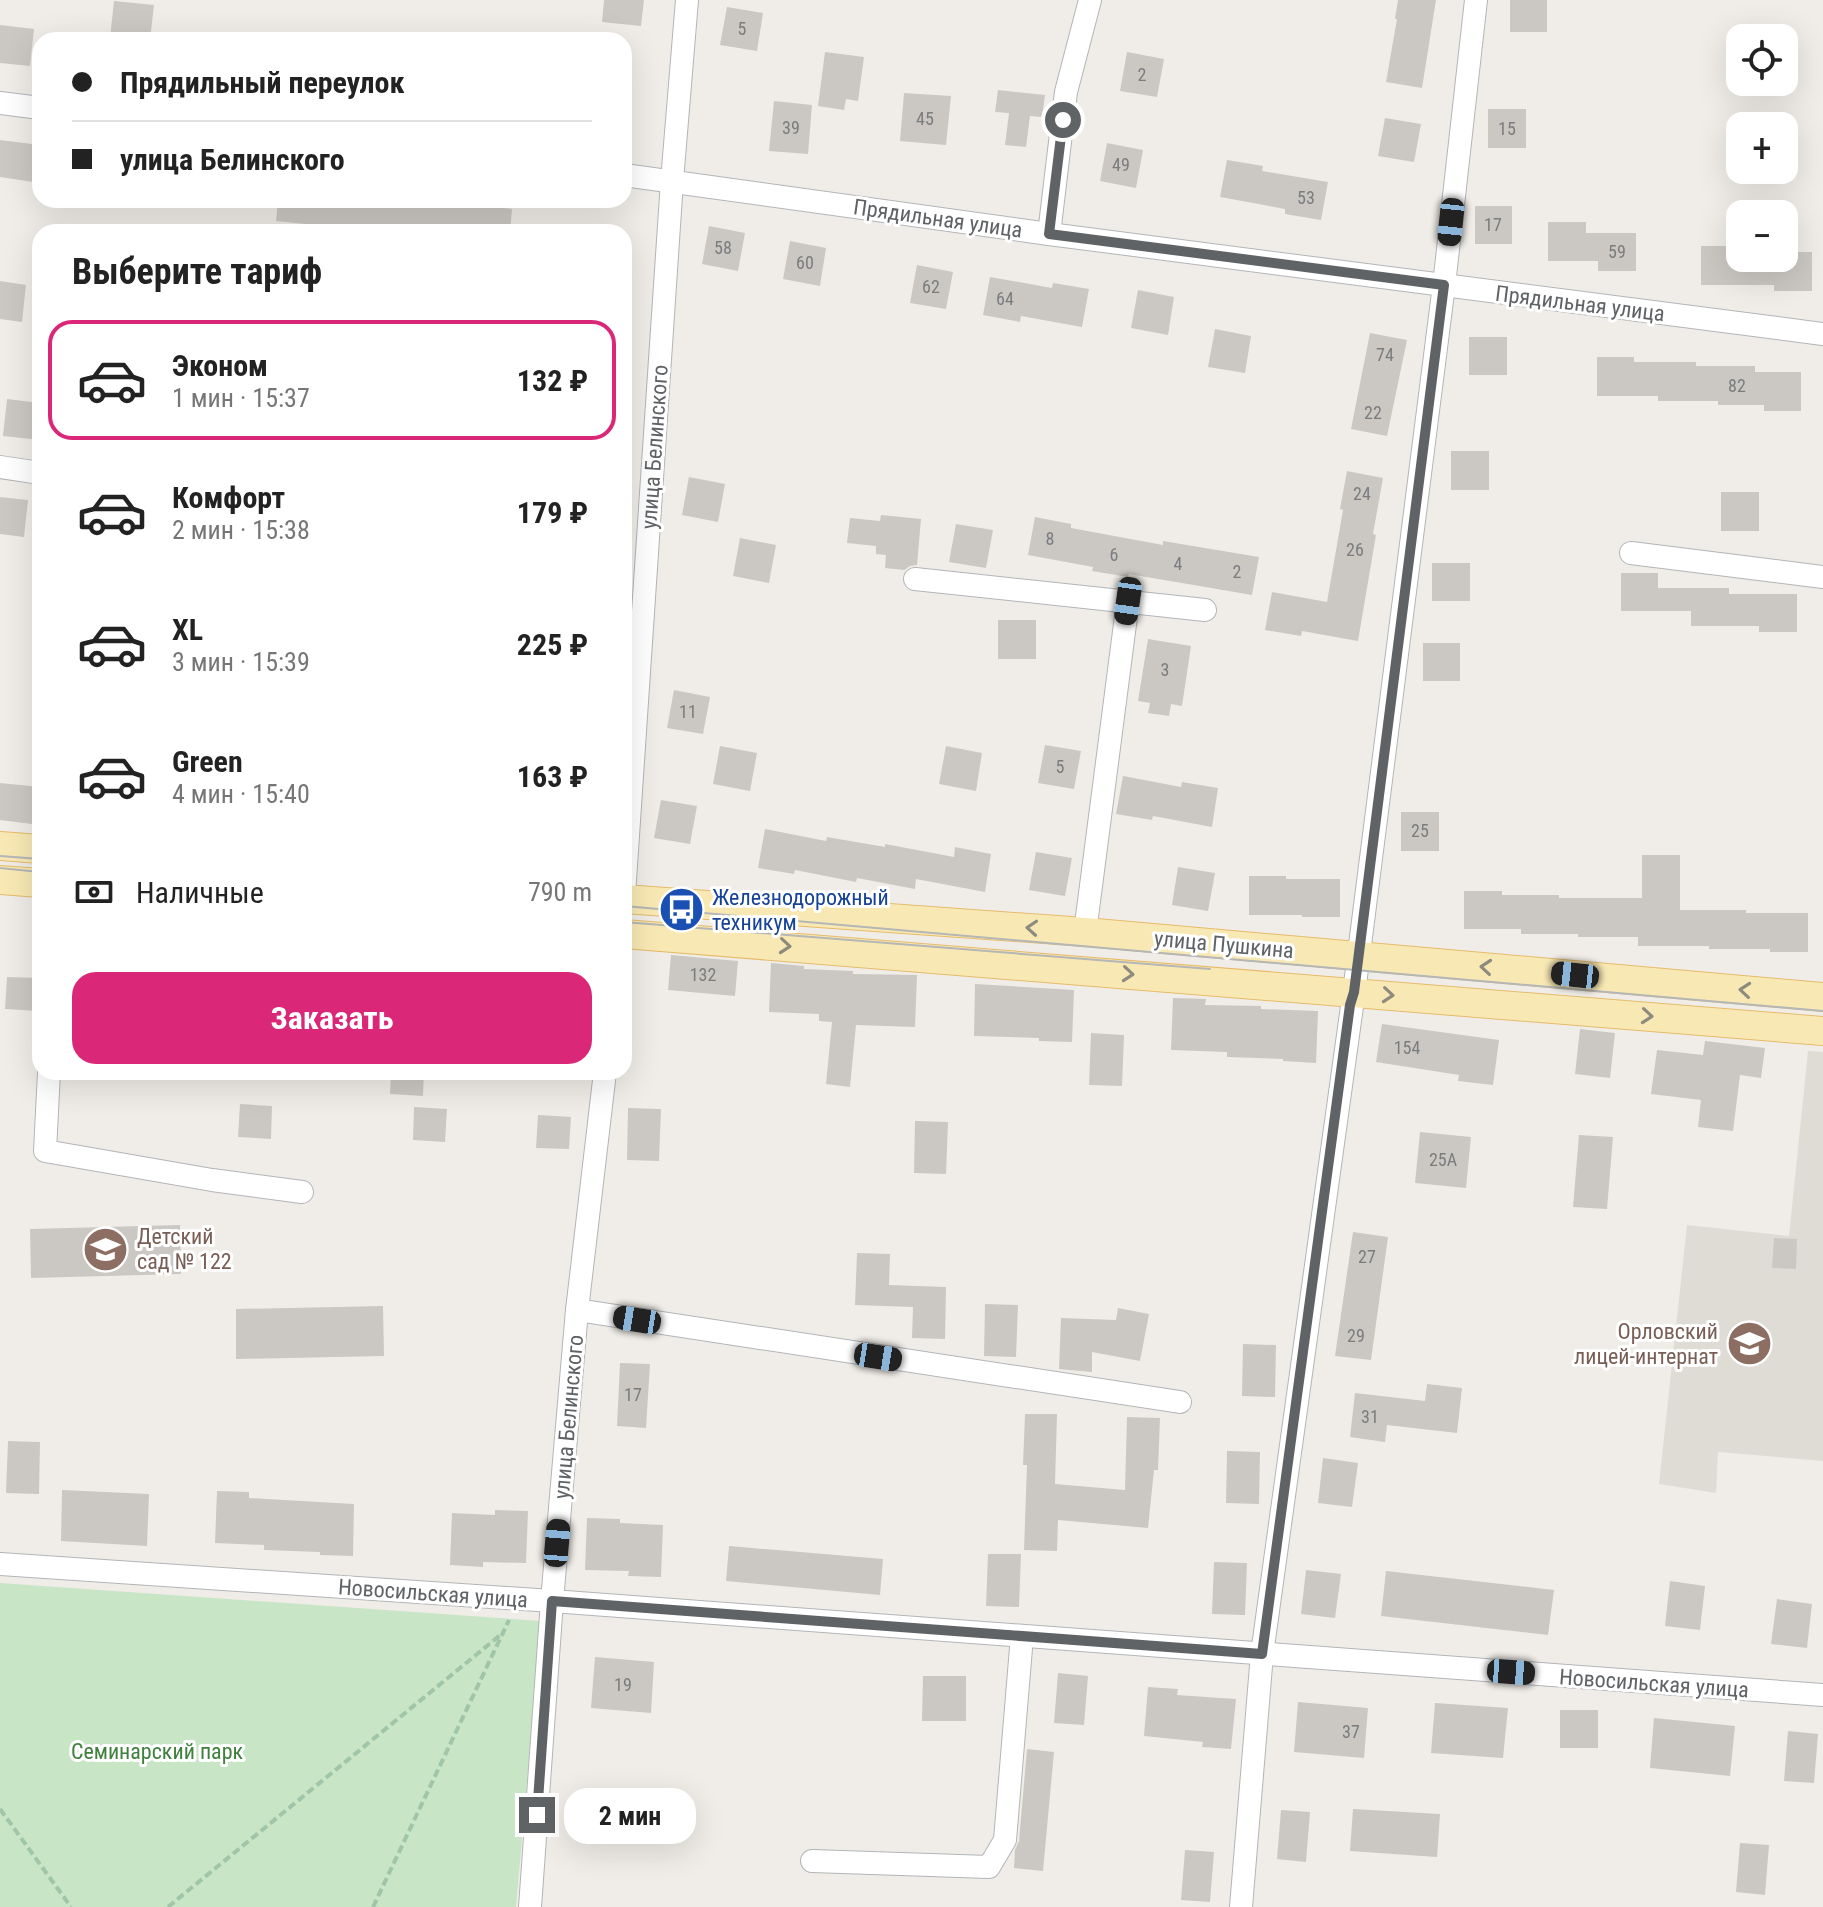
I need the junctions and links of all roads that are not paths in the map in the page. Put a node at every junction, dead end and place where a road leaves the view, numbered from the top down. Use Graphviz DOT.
graph roads {
  1 [pos="687,0"];
  2 [pos="1090,0"];
  3 [pos="1476,0"];
  4 [pos="0,103"];
  5 [pos="32,107"];
  6 [pos="632,176"];
  7 [pos="672,181"];
  8 [pos="1049,234"];
  9 [pos="1444,285"];
  10 [pos="1823,334"];
  11 [pos="0,467"];
  12 [pos="32,472"];
  13 [pos="1631,553"];
  14 [pos="1823,577"];
  15 [pos="915,579"];
  16 [pos="1128,601"];
  17 [pos="1205,610"];
  18 [pos="632,778"];
  19 [pos="0,846"];
  20 [pos="32,848"];
  21 [pos="0,880"];
  22 [pos="32,882"];
  23 [pos="632,898"];
  24 [pos="1085,932"];
  25 [pos="632,935"];
  26 [pos="1358,955"];
  27 [pos="1354,992"];
  28 [pos="1823,997"];
  29 [pos="1823,1031"];
  30 [pos="49,1080"];
  31 [pos="604,1080"];
  32 [pos="302,1192"];
  33 [pos="577,1310"];
  34 [pos="1180,1402"];
  35 [pos="0,1564"];
  36 [pos="552,1601"];
  37 [pos="1022,1636"];
  38 [pos="1262,1654"];
  39 [pos="1823,1695"];
  40 [pos="812,1861"];
  41 [pos="530,1907"];
  42 [pos="1241,1907"];
  1 -- 7 [label="street, улица Белинского"];
  2 -- 8 [label="street"];
  3 -- 9 [label="street"];
  4 -- 5 [label="street"];
  6 -- 7 [label="street, Прядильная улица"];
  7 -- 8 [label="street, Прядильная улица"];
  7 -- 18 [label="street, улица Белинского"];
  8 -- 9 [label="street, Прядильная улица"];
  9 -- 10 [label="street, Прядильная улица"];
  9 -- 26 [label="street"];
  11 -- 12 [label="street"];
  13 -- 14 [label="street"];
  15 -- 16 [label="street"];
  16 -- 17 [label="street"];
  16 -- 24 [label="street"];
  19 -- 20 [label="main road"];
  21 -- 22 [label="main road"];
  24 -- 23 [label="main road, улица Пушкина, one-way"];
  24 -- 26 [label="main road, улица Пушкина"];
  25 -- 27 [label="main road, улица Пушкина, one-way"];
  26 -- 27 [label="street"];
  28 -- 26 [label="main road, улица Пушкина, one-way"];
  27 -- 29 [label="main road, улица Пушкина, one-way"];
  27 -- 38 [label="street"];
  30 -- 32 [label="street"];
  31 -- 33 [label="street, улица Белинского"];
  33 -- 34 [label="street"];
  33 -- 36 [label="street, улица Белинского"];
  35 -- 36 [label="street, Новосильская улица"];
  36 -- 37 [label="street, Новосильская улица"];
  36 -- 41 [label="street, улица Белинского"];
  37 -- 38 [label="street, Новосильская улица"];
  37 -- 40 [label="street"];
  38 -- 39 [label="street, Новосильская улица"];
  38 -- 42 [label="street"];
}
